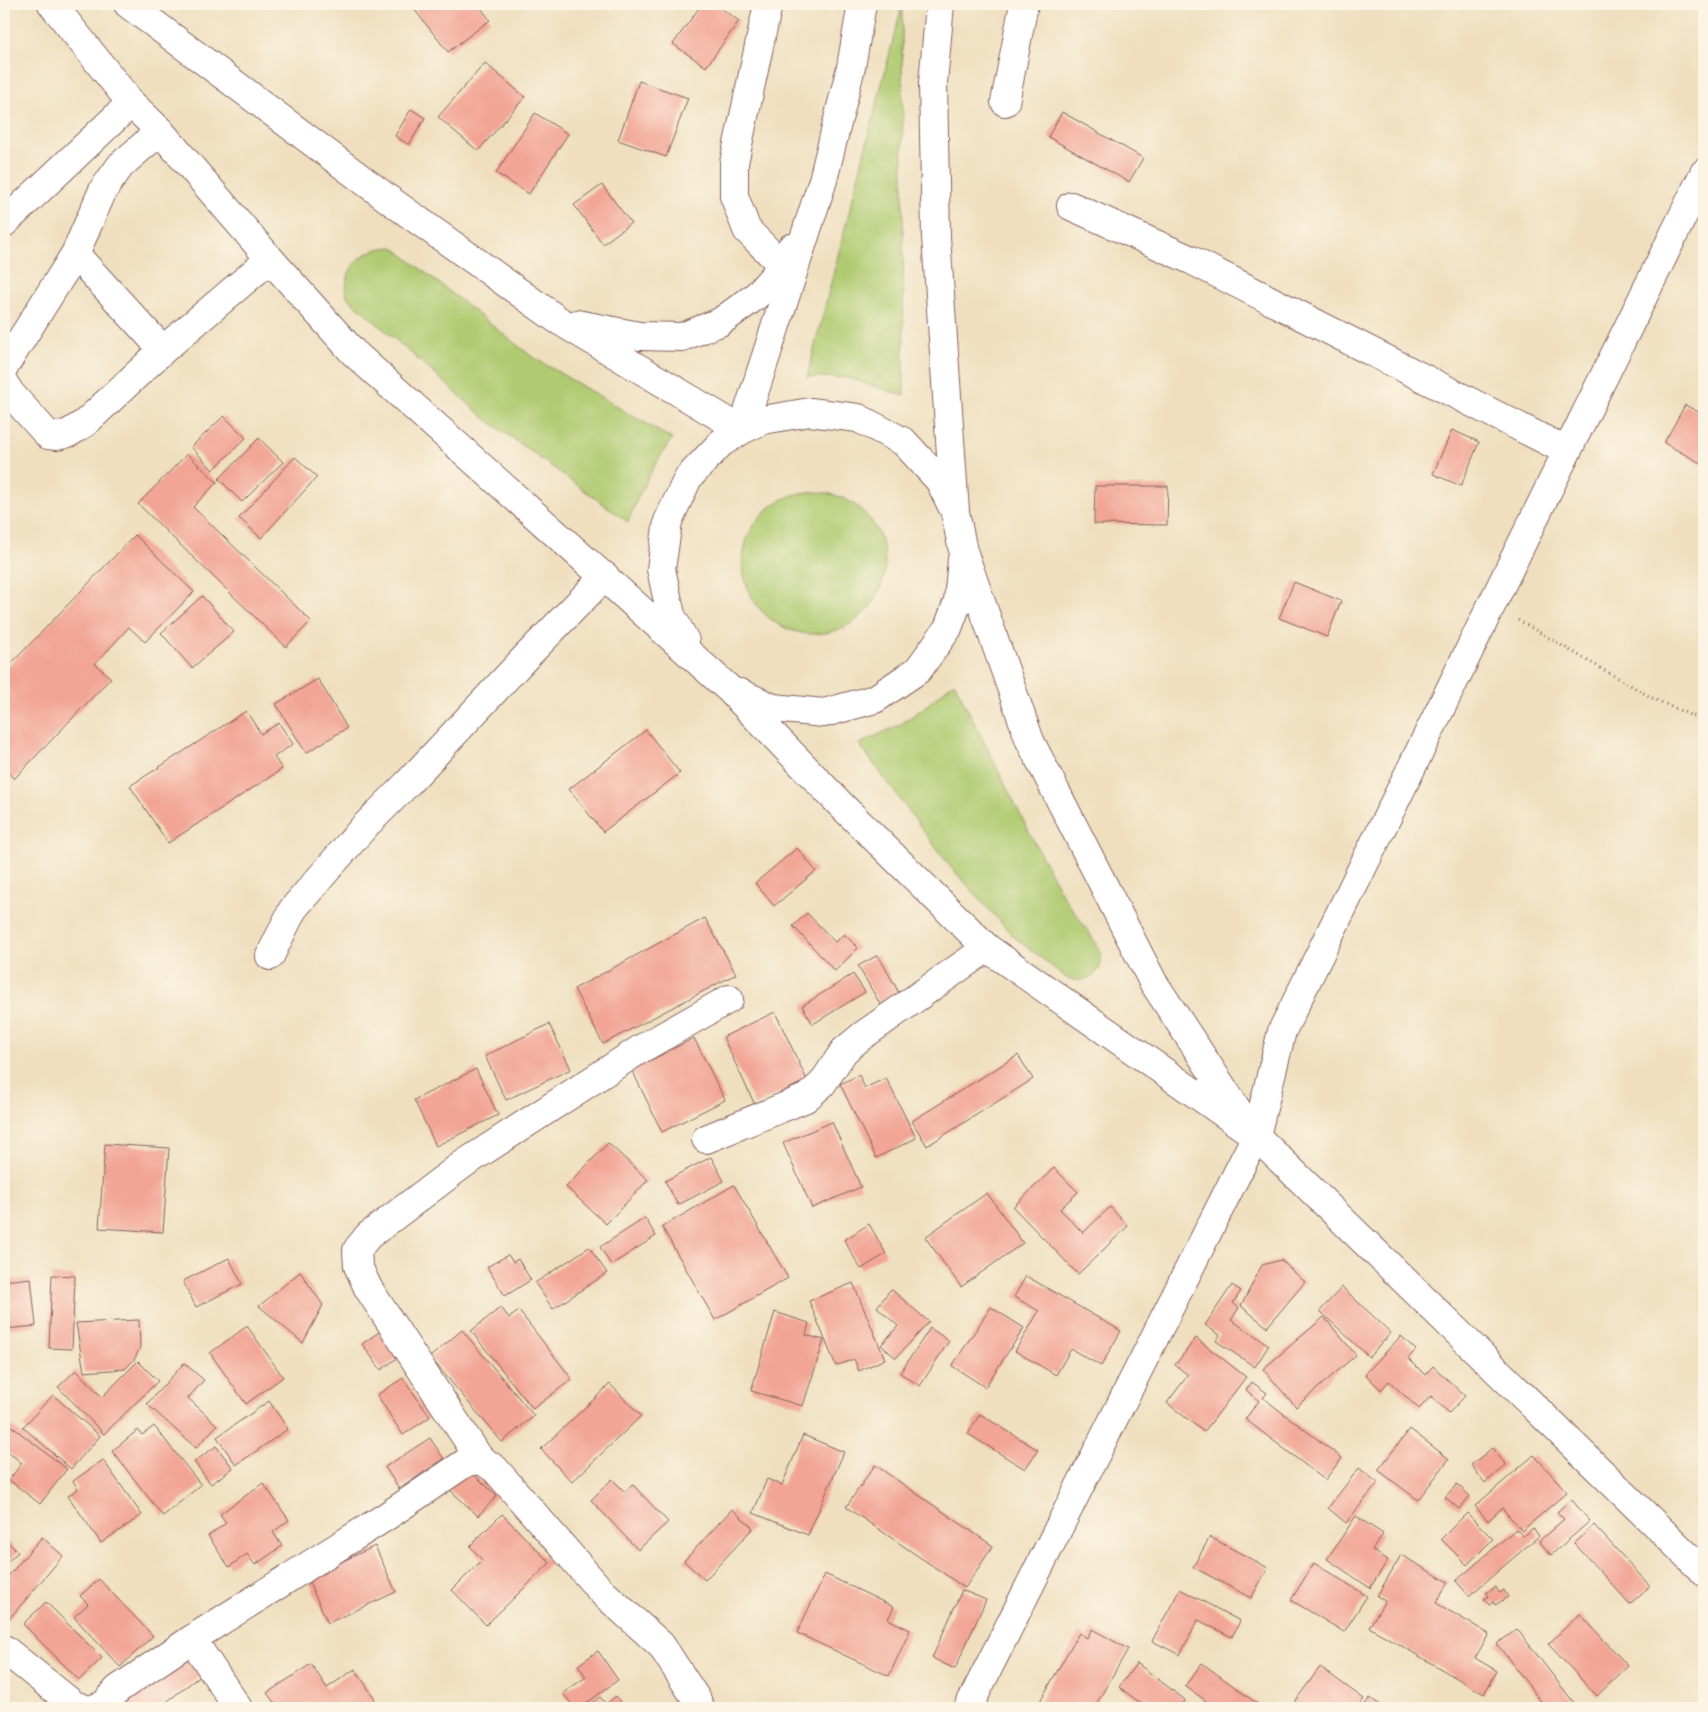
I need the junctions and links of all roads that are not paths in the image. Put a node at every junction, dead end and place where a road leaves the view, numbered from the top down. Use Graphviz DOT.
graph roads {
  1 [pos="52,4"];
  2 [pos="128,4"];
  3 [pos="768,4"];
  4 [pos="862,4"];
  5 [pos="940,4"];
  6 [pos="1024,4"];
  7 [pos="1005,102"];
  8 [pos="131,103"];
  9 [pos="160,131"];
  10 [pos="1704,173"];
  11 [pos="824,180"];
  12 [pos="1071,206"];
  13 [pos="4,223"];
  14 [pos="76,254"];
  15 [pos="270,259"];
  16 [pos="783,266"];
  17 [pos="558,320"];
  18 [pos="164,350"];
  19 [pos="4,367"];
  20 [pos="4,383"];
  21 [pos="742,430"];
  22 [pos="1567,451"];
  23 [pos="955,512"];
  24 [pos="963,551"];
  25 [pos="604,576"];
  26 [pos="694,657"];
  27 [pos="729,689"];
  28 [pos="987,948"];
  29 [pos="270,956"];
  30 [pos="729,999"];
  31 [pos="1256,1136"];
  32 [pos="706,1139"];
  33 [pos="480,1459"];
  34 [pos="1704,1572"];
  35 [pos="192,1639"];
  36 [pos="4,1649"];
  37 [pos="97,1707"];
  38 [pos="238,1708"];
  39 [pos="700,1708"];
  40 [pos="968,1708"];
  1 -- 8 [label="main road"];
  2 -- 17 [label="main road"];
  3 -- 16 [label="main road"];
  4 -- 11 [label="main road"];
  5 -- 23 [label="main road"];
  6 -- 7 [label="main road"];
  8 -- 9 [label="main road"];
  8 -- 13 [label="main road"];
  9 -- 14 [label="main road"];
  9 -- 15 [label="main road"];
  10 -- 22 [label="main road"];
  11 -- 16 [label="main road"];
  11 -- 21 [label="main road"];
  12 -- 22 [label="main road"];
  14 -- 18 [label="main road"];
  14 -- 19 [label="main road"];
  15 -- 18 [label="main road"];
  15 -- 25 [label="main road"];
  16 -- 17 [label="main road"];
  17 -- 21 [label="main road"];
  18 -- 20 [label="main road"];
  21 -- 23 [label="main road"];
  21 -- 26 [label="main road"];
  22 -- 31 [label="main road"];
  23 -- 24 [label="main road"];
  24 -- 27 [label="main road"];
  24 -- 31 [label="main road"];
  25 -- 26 [label="main road"];
  25 -- 29 [label="main road"];
  26 -- 27 [label="main road"];
  27 -- 28 [label="main road"];
  28 -- 31 [label="main road"];
  28 -- 32 [label="main road"];
  30 -- 33 [label="main road"];
  31 -- 34 [label="main road"];
  31 -- 40 [label="main road"];
  33 -- 35 [label="main road"];
  33 -- 39 [label="main road"];
  35 -- 37 [label="main road"];
  35 -- 38 [label="main road"];
  36 -- 37 [label="main road"];
}
